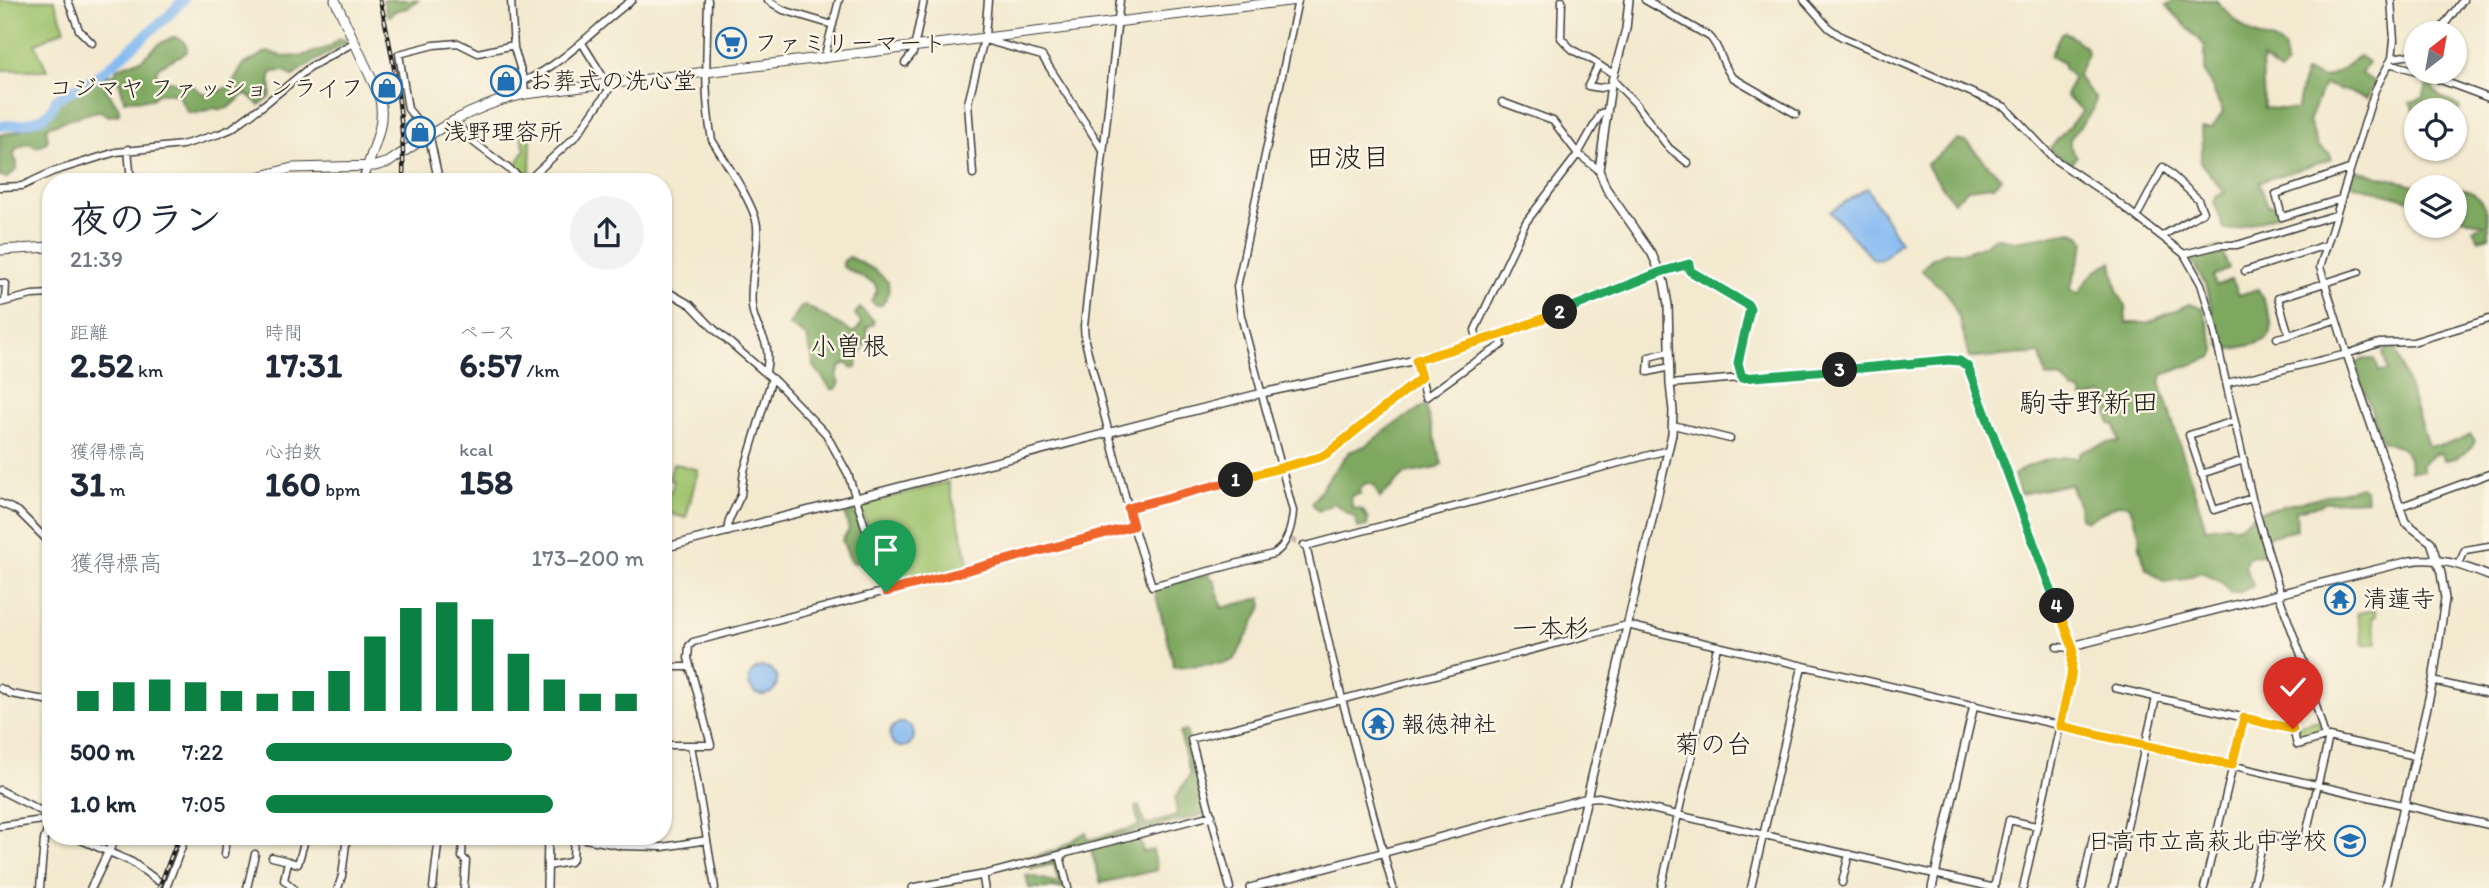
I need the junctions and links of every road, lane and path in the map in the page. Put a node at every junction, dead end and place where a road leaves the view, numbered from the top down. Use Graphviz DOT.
graph roads {
  1 [pos="68,0"];
  2 [pos="335,0"];
  3 [pos="511,0"];
  4 [pos="632,0"];
  5 [pos="708,0"];
  6 [pos="767,0"];
  7 [pos="839,0"];
  8 [pos="924,0"];
  9 [pos="988,0"];
  10 [pos="1120,0"];
  11 [pos="1297,0"];
  12 [pos="1562,0"];
  13 [pos="1629,0"];
  14 [pos="1646,0"];
  15 [pos="1804,0"];
  16 [pos="2391,0"];
  17 [pos="2463,0"];
  18 [pos="2447,21"];
  19 [pos="1117,23"];
  20 [pos="832,25"];
  21 [pos="983,39"];
  22 [pos="355,42"];
  23 [pos="92,43"];
  24 [pos="582,43"];
  25 [pos="514,45"];
  26 [pos="915,47"];
  27 [pos="2404,57"];
  28 [pos="824,59"];
  29 [pos="2390,61"];
  30 [pos="905,63"];
  31 [pos="1598,65"];
  32 [pos="2404,66"];
  33 [pos="706,73"];
  34 [pos="1612,79"];
  35 [pos="524,81"];
  36 [pos="610,84"];
  37 [pos="2452,84"];
  38 [pos="525,94"];
  39 [pos="2489,98"];
  40 [pos="1502,102"];
  41 [pos="1607,112"];
  42 [pos="1796,114"];
  43 [pos="454,120"];
  44 [pos="429,135"];
  45 [pos="128,149"];
  46 [pos="1103,150"];
  47 [pos="1578,154"];
  48 [pos="1688,163"];
  49 [pos="368,165"];
  50 [pos="2349,169"];
  51 [pos="1599,170"];
  52 [pos="50,173"];
  53 [pos="130,173"];
  54 [pos="273,173"];
  55 [pos="365,173"];
  56 [pos="437,173"];
  57 [pos="513,173"];
  58 [pos="535,173"];
  59 [pos="973,174"];
  60 [pos="42,177"];
  61 [pos="0,187"];
  62 [pos="2340,199"];
  63 [pos="2335,215"];
  64 [pos="2137,216"];
  65 [pos="2162,236"];
  66 [pos="2326,245"];
  67 [pos="42,248"];
  68 [pos="0,250"];
  69 [pos="2184,254"];
  70 [pos="2245,271"];
  71 [pos="1661,272"];
  72 [pos="2359,272"];
  73 [pos="0,283"];
  74 [pos="2323,283"];
  75 [pos="42,294"];
  76 [pos="672,294"];
  77 [pos="3,302"];
  78 [pos="2489,319"];
  79 [pos="2335,320"];
  80 [pos="1500,335"];
  81 [pos="2289,335"];
  82 [pos="2277,338"];
  83 [pos="1478,342"];
  84 [pos="1669,352"];
  85 [pos="2347,354"];
  86 [pos="1416,360"];
  87 [pos="1670,367"];
  88 [pos="769,375"];
  89 [pos="1421,378"];
  90 [pos="1742,378"];
  91 [pos="2227,383"];
  92 [pos="1670,384"];
  93 [pos="1262,393"];
  94 [pos="2234,421"];
  95 [pos="1672,425"];
  96 [pos="1110,433"];
  97 [pos="1730,439"];
  98 [pos="1668,450"];
  99 [pos="2244,460"];
  100 [pos="1282,468"];
  101 [pos="2201,474"];
  102 [pos="2489,474"];
  103 [pos="2252,498"];
  104 [pos="856,499"];
  105 [pos="0,503"];
  106 [pos="2399,507"];
  107 [pos="1128,508"];
  108 [pos="1133,526"];
  109 [pos="727,532"];
  110 [pos="42,535"];
  111 [pos="672,546"];
  112 [pos="2489,546"];
  113 [pos="2436,559"];
  114 [pos="2457,564"];
  115 [pos="2441,573"];
  116 [pos="2489,576"];
  117 [pos="886,592"];
  118 [pos="2280,595"];
  119 [pos="1627,625"];
  120 [pos="1717,646"];
  121 [pos="2057,647"];
  122 [pos="2073,648"];
  123 [pos="672,667"];
  124 [pos="690,667"];
  125 [pos="1802,667"];
  126 [pos="2071,668"];
  127 [pos="2433,681"];
  128 [pos="0,688"];
  129 [pos="2115,688"];
  130 [pos="2489,694"];
  131 [pos="2156,698"];
  132 [pos="42,699"];
  133 [pos="1342,699"];
  134 [pos="1974,705"];
  135 [pos="2244,718"];
  136 [pos="2060,726"];
  137 [pos="2327,737"];
  138 [pos="672,744"];
  139 [pos="691,745"];
  140 [pos="2146,745"];
  141 [pos="2416,756"];
  142 [pos="2232,765"];
  143 [pos="2318,786"];
  144 [pos="0,790"];
  145 [pos="1588,798"];
  146 [pos="2405,806"];
  147 [pos="42,814"];
  148 [pos="1678,814"];
  149 [pos="1212,815"];
  150 [pos="42,819"];
  151 [pos="2489,825"];
  152 [pos="0,826"];
  153 [pos="2036,826"];
  154 [pos="1763,835"];
  155 [pos="707,840"];
  156 [pos="2123,844"];
  157 [pos="44,845"];
  158 [pos="92,845"];
  159 [pos="112,845"];
  160 [pos="183,845"];
  161 [pos="226,845"];
  162 [pos="303,845"];
  163 [pos="346,845"];
  164 [pos="438,845"];
  165 [pos="463,845"];
  166 [pos="548,845"];
  167 [pos="572,845"];
  168 [pos="619,845"];
  169 [pos="623,846"];
  170 [pos="108,852"];
  171 [pos="1383,853"];
  172 [pos="225,854"];
  173 [pos="255,854"];
  174 [pos="1849,854"];
  175 [pos="1059,855"];
  176 [pos="272,857"];
  177 [pos="288,861"];
  178 [pos="548,866"];
  179 [pos="983,875"];
  180 [pos="1935,875"];
  181 [pos="158,881"];
  182 [pos="1842,883"];
  183 [pos="285,886"];
  184 [pos="40,888"];
  185 [pos="91,888"];
  186 [pos="166,888"];
  187 [pos="247,888"];
  188 [pos="293,888"];
  189 [pos="338,888"];
  190 [pos="433,888"];
  191 [pos="464,888"];
  192 [pos="547,888"];
  193 [pos="715,888"];
  194 [pos="913,888"];
  195 [pos="985,888"];
  196 [pos="1068,888"];
  197 [pos="1230,888"];
  198 [pos="1250,888"];
  199 [pos="1393,888"];
  200 [pos="1566,888"];
  201 [pos="1661,888"];
  202 [pos="1751,888"];
  203 [pos="1932,888"];
  204 [pos="1994,888"];
  205 [pos="2023,888"];
  206 [pos="2081,888"];
  207 [pos="2113,888"];
  208 [pos="2204,888"];
  209 [pos="2252,888"];
  210 [pos="2385,888"];
  1 -- 23 [label="street"];
  2 -- 22 [label="main road"];
  3 -- 25 [label="street"];
  4 -- 24 [label="street"];
  5 -- 33 [label="street"];
  6 -- 20 [label="street"];
  7 -- 20 [label="street"];
  8 -- 26 [label="street"];
  9 -- 21 [label="street"];
  10 -- 19 [label="street"];
  11 -- 19 [label="main road"];
  11 -- 93 [label="street"];
  12 -- 31 [label="street"];
  13 -- 34 [label="street"];
  14 -- 42 [label="street"];
  15 -- 64 [label="street"];
  16 -- 29 [label="street"];
  17 -- 18 [label="street"];
  19 -- 21 [label="main road"];
  19 -- 46 [label="street"];
  20 -- 28 [label="street"];
  21 -- 26 [label="main road"];
  21 -- 46 [label="street"];
  21 -- 59 [label="street"];
  22 -- 45 [label="street"];
  22 -- 49 [label="main road"];
  24 -- 35 [label="street"];
  24 -- 36 [label="street"];
  25 -- 35 [label="street"];
  25 -- 44 [label="street"];
  26 -- 28 [label="main road"];
  26 -- 30 [label="street"];
  27 -- 29 [label="street"];
  28 -- 33 [label="main road"];
  29 -- 32 [label="street"];
  29 -- 50 [label="street"];
  31 -- 34 [label="street"];
  31 -- 34 [label="street"];
  33 -- 36 [label="main road"];
  33 -- 88 [label="street"];
  34 -- 41 [label="street"];
  34 -- 48 [label="street"];
  35 -- 38 [label="street"];
  36 -- 38 [label="main road"];
  36 -- 58 [label="street"];
  37 -- 39 [label="street"];
  38 -- 43 [label="main road"];
  40 -- 47 [label="street"];
  41 -- 47 [label="street"];
  41 -- 51 [label="street"];
  43 -- 44 [label="main road"];
  43 -- 57 [label="street"];
  44 -- 49 [label="main road"];
  44 -- 56 [label="street"];
  45 -- 52 [label="street"];
  45 -- 53 [label="street"];
  46 -- 96 [label="street"];
  47 -- 51 [label="street"];
  47 -- 83 [label="street"];
  49 -- 54 [label="main road"];
  49 -- 55 [label="street"];
  50 -- 62 [label="street"];
  50 -- 62 [label="street"];
  51 -- 71 [label="street"];
  60 -- 61 [label="street"];
  62 -- 63 [label="street"];
  63 -- 66 [label="street"];
  63 -- 69 [label="street"];
  64 -- 65 [label="street"];
  64 -- 65 [label="street"];
  65 -- 69 [label="street"];
  66 -- 70 [label="street"];
  66 -- 74 [label="street"];
  67 -- 68 [label="main road"];
  69 -- 91 [label="street"];
  71 -- 80 [label="street"];
  71 -- 84 [label="street"];
  71 -- 90 [label="street"];
  72 -- 74 [label="street"];
  73 -- 77 [label="street"];
  74 -- 79 [label="street"];
  74 -- 81 [label="street"];
  75 -- 77 [label="street"];
  76 -- 88 [label="street"];
  78 -- 85 [label="street"];
  79 -- 81 [label="street"];
  79 -- 85 [label="street"];
  80 -- 83 [label="street"];
  80 -- 89 [label="street"];
  81 -- 82 [label="street"];
  83 -- 86 [label="street"];
  84 -- 87 [label="street"];
  84 -- 87 [label="street"];
  85 -- 91 [label="street"];
  85 -- 106 [label="street"];
  86 -- 89 [label="street"];
  86 -- 93 [label="street"];
  87 -- 92 [label="street"];
  88 -- 104 [label="street"];
  88 -- 109 [label="street"];
  89 -- 100 [label="street"];
  90 -- 92 [label="street"];
  90 -- 122 [label="street"];
  91 -- 94 [label="street"];
  92 -- 95 [label="street"];
  93 -- 96 [label="street"];
  93 -- 100 [label="street"];
  94 -- 99 [label="street"];
  94 -- 101 [label="street"];
  95 -- 97 [label="street"];
  95 -- 98 [label="street"];
  96 -- 104 [label="street"];
  96 -- 107 [label="street"];
  98 -- 119 [label="street"];
  98 -- 133 [label="street"];
  99 -- 101 [label="street"];
  99 -- 103 [label="street"];
  100 -- 107 [label="street"];
  100 -- 108 [label="street"];
  101 -- 103 [label="street"];
  102 -- 106 [label="street"];
  103 -- 118 [label="street"];
  104 -- 109 [label="street"];
  104 -- 117 [label="street"];
  105 -- 110 [label="street"];
  106 -- 113 [label="street"];
  107 -- 108 [label="street"];
  108 -- 117 [label="street"];
  109 -- 111 [label="street"];
  112 -- 114 [label="street"];
  113 -- 114 [label="street"];
  113 -- 115 [label="street"];
  113 -- 118 [label="street"];
  114 -- 115 [label="street"];
  114 -- 116 [label="street"];
  115 -- 127 [label="street"];
  117 -- 124 [label="street"];
  118 -- 122 [label="street"];
  118 -- 137 [label="street"];
  119 -- 120 [label="street"];
  119 -- 133 [label="street"];
  119 -- 145 [label="street"];
  120 -- 125 [label="street"];
  120 -- 148 [label="street"];
  121 -- 122 [label="street"];
  122 -- 126 [label="street"];
  123 -- 124 [label="street"];
  124 -- 139 [label="street"];
  125 -- 134 [label="street"];
  125 -- 154 [label="street"];
  126 -- 136 [label="street"];
  127 -- 130 [label="street"];
  127 -- 141 [label="street"];
  128 -- 132 [label="street"];
  129 -- 131 [label="street"];
  131 -- 135 [label="street"];
  131 -- 140 [label="street"];
  133 -- 149 [label="street"];
  133 -- 171 [label="street"];
  134 -- 136 [label="street"];
  134 -- 180 [label="street"];
  135 -- 137 [label="street"];
  135 -- 142 [label="street"];
  136 -- 140 [label="street"];
  136 -- 153 [label="street"];
  137 -- 141 [label="street"];
  137 -- 143 [label="street"];
  138 -- 139 [label="street"];
  139 -- 155 [label="street"];
  140 -- 142 [label="street"];
  140 -- 156 [label="street"];
  141 -- 146 [label="street"];
  142 -- 143 [label="street"];
  142 -- 208 [label="street"];
  143 -- 146 [label="street"];
  143 -- 209 [label="street"];
  144 -- 147 [label="street"];
  145 -- 148 [label="street"];
  145 -- 171 [label="street"];
  145 -- 200 [label="street"];
  146 -- 151 [label="street"];
  146 -- 210 [label="street"];
  148 -- 154 [label="street"];
  148 -- 201 [label="street"];
  149 -- 175 [label="street"];
  149 -- 197 [label="street"];
  150 -- 152 [label="street"];
  153 -- 204 [label="street"];
  153 -- 205 [label="street"];
  154 -- 174 [label="street"];
  154 -- 202 [label="street"];
  155 -- 169 [label="street"];
  155 -- 193 [label="street"];
  156 -- 206 [label="street"];
  156 -- 207 [label="street"];
  157 -- 184 [label="street"];
  158 -- 170 [label="street"];
  159 -- 170 [label="street"];
  160 -- 186 [label="street"];
  161 -- 172 [label="street"];
  162 -- 177 [label="street"];
  163 -- 189 [label="street"];
  164 -- 190 [label="street"];
  165 -- 191 [label="street"];
  166 -- 178 [label="street"];
  167 -- 178 [label="street"];
  168 -- 169 [label="street"];
  170 -- 181 [label="street"];
  170 -- 185 [label="street"];
  171 -- 198 [label="street"];
  171 -- 199 [label="street"];
  173 -- 187 [label="street"];
  174 -- 180 [label="street"];
  174 -- 182 [label="street"];
  175 -- 179 [label="street"];
  175 -- 196 [label="street"];
  176 -- 177 [label="street"];
  177 -- 183 [label="street"];
  178 -- 192 [label="street"];
  179 -- 194 [label="street"];
  179 -- 195 [label="street"];
  180 -- 203 [label="street"];
  180 -- 204 [label="street"];
  183 -- 188 [label="street"];
}
